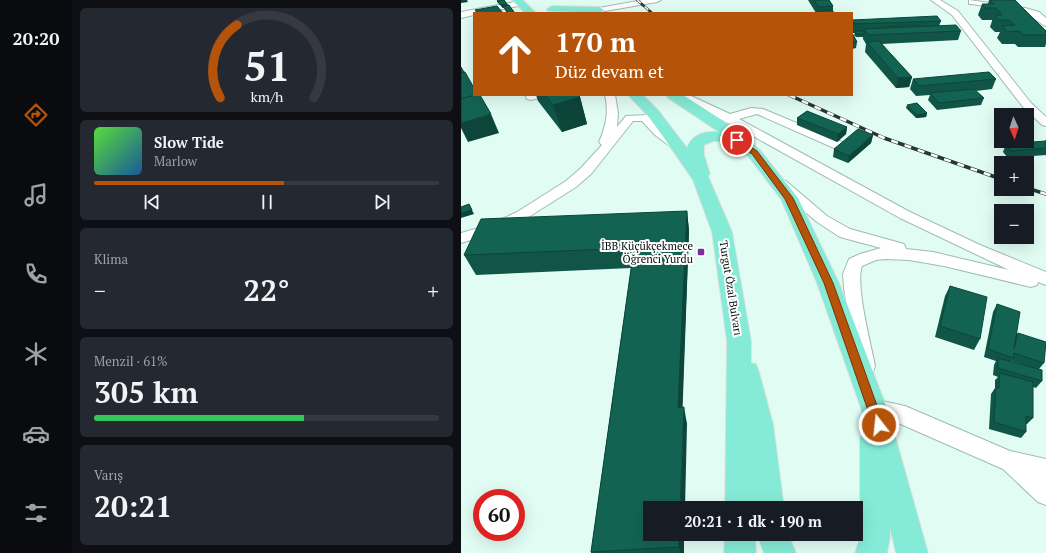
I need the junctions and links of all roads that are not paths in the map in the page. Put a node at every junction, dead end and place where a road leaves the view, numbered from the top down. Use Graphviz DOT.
graph roads {
  1 [pos="492,0"];
  2 [pos="657,0"];
  3 [pos="935,0"];
  4 [pos="946,0"];
  5 [pos="952,0"];
  6 [pos="1004,0"];
  7 [pos="518,1"];
  8 [pos="499,7"];
  9 [pos="551,9"];
  10 [pos="473,12"];
  11 [pos="475,12"];
  12 [pos="530,12"];
  13 [pos="594,12"];
  14 [pos="461,15"];
  15 [pos="1046,23"];
  16 [pos="610,96"];
  17 [pos="636,96"];
  18 [pos="675,96"];
  19 [pos="682,96"];
  20 [pos="729,118"];
  21 [pos="1046,123"];
  22 [pos="850,136"];
  23 [pos="838,146"];
  24 [pos="679,148"];
  25 [pos="754,153"];
  26 [pos="828,153"];
  27 [pos="600,154"];
  28 [pos="772,176"];
  29 [pos="702,180"];
  30 [pos="461,238"];
  31 [pos="942,261"];
  32 [pos="1046,279"];
  33 [pos="1046,284"];
  34 [pos="739,341"];
  35 [pos="875,411"];
  36 [pos="1010,461"];
  37 [pos="1046,470"];
  38 [pos="1046,494"];
  39 [pos="740,501"];
  40 [pos="768,501"];
  41 [pos="740,541"];
  42 [pos="776,541"];
  43 [pos="913,548"];
  44 [pos="740,553"];
  45 [pos="780,553"];
  46 [pos="871,553"];
  1 -- 8 [label="street"];
  2 -- 13 [label="street"];
  3 -- 21 [label="street"];
  4 -- 5 [label="street"];
  6 -- 15 [label="street"];
  7 -- 8 [label="street"];
  7 -- 12 [label="main road"];
  8 -- 11 [label="street"];
  9 -- 13 [label="main road"];
  10 -- 14 [label="street"];
  16 -- 27 [label="street"];
  17 -- 24 [label="main road, Turgut Özal Bulvarı"];
  18 -- 25 [label="main road"];
  19 -- 20 [label="street"];
  20 -- 23 [label="street"];
  20 -- 32 [label="street"];
  22 -- 23 [label="street"];
  23 -- 26 [label="street"];
  24 -- 27 [label="street"];
  24 -- 29 [label="main road, Turgut Özal Bulvarı"];
  25 -- 28 [label="main road"];
  25 -- 29 [label="main road"];
  27 -- 30 [label="street"];
  28 -- 31 [label="street"];
  28 -- 35 [label="main road"];
  29 -- 34 [label="main road, Turgut Özal Bulvarı"];
  31 -- 33 [label="street"];
  31 -- 35 [label="street"];
  34 -- 39 [label="main road, Turgut Özal Bulvarı"];
  34 -- 40 [label="main road"];
  35 -- 36 [label="street"];
  35 -- 43 [label="main road"];
  35 -- 46 [label="main road"];
  36 -- 37 [label="street"];
  36 -- 38 [label="street"];
  41 -- 44 [label="main road"];
  42 -- 45 [label="main road"];
}
